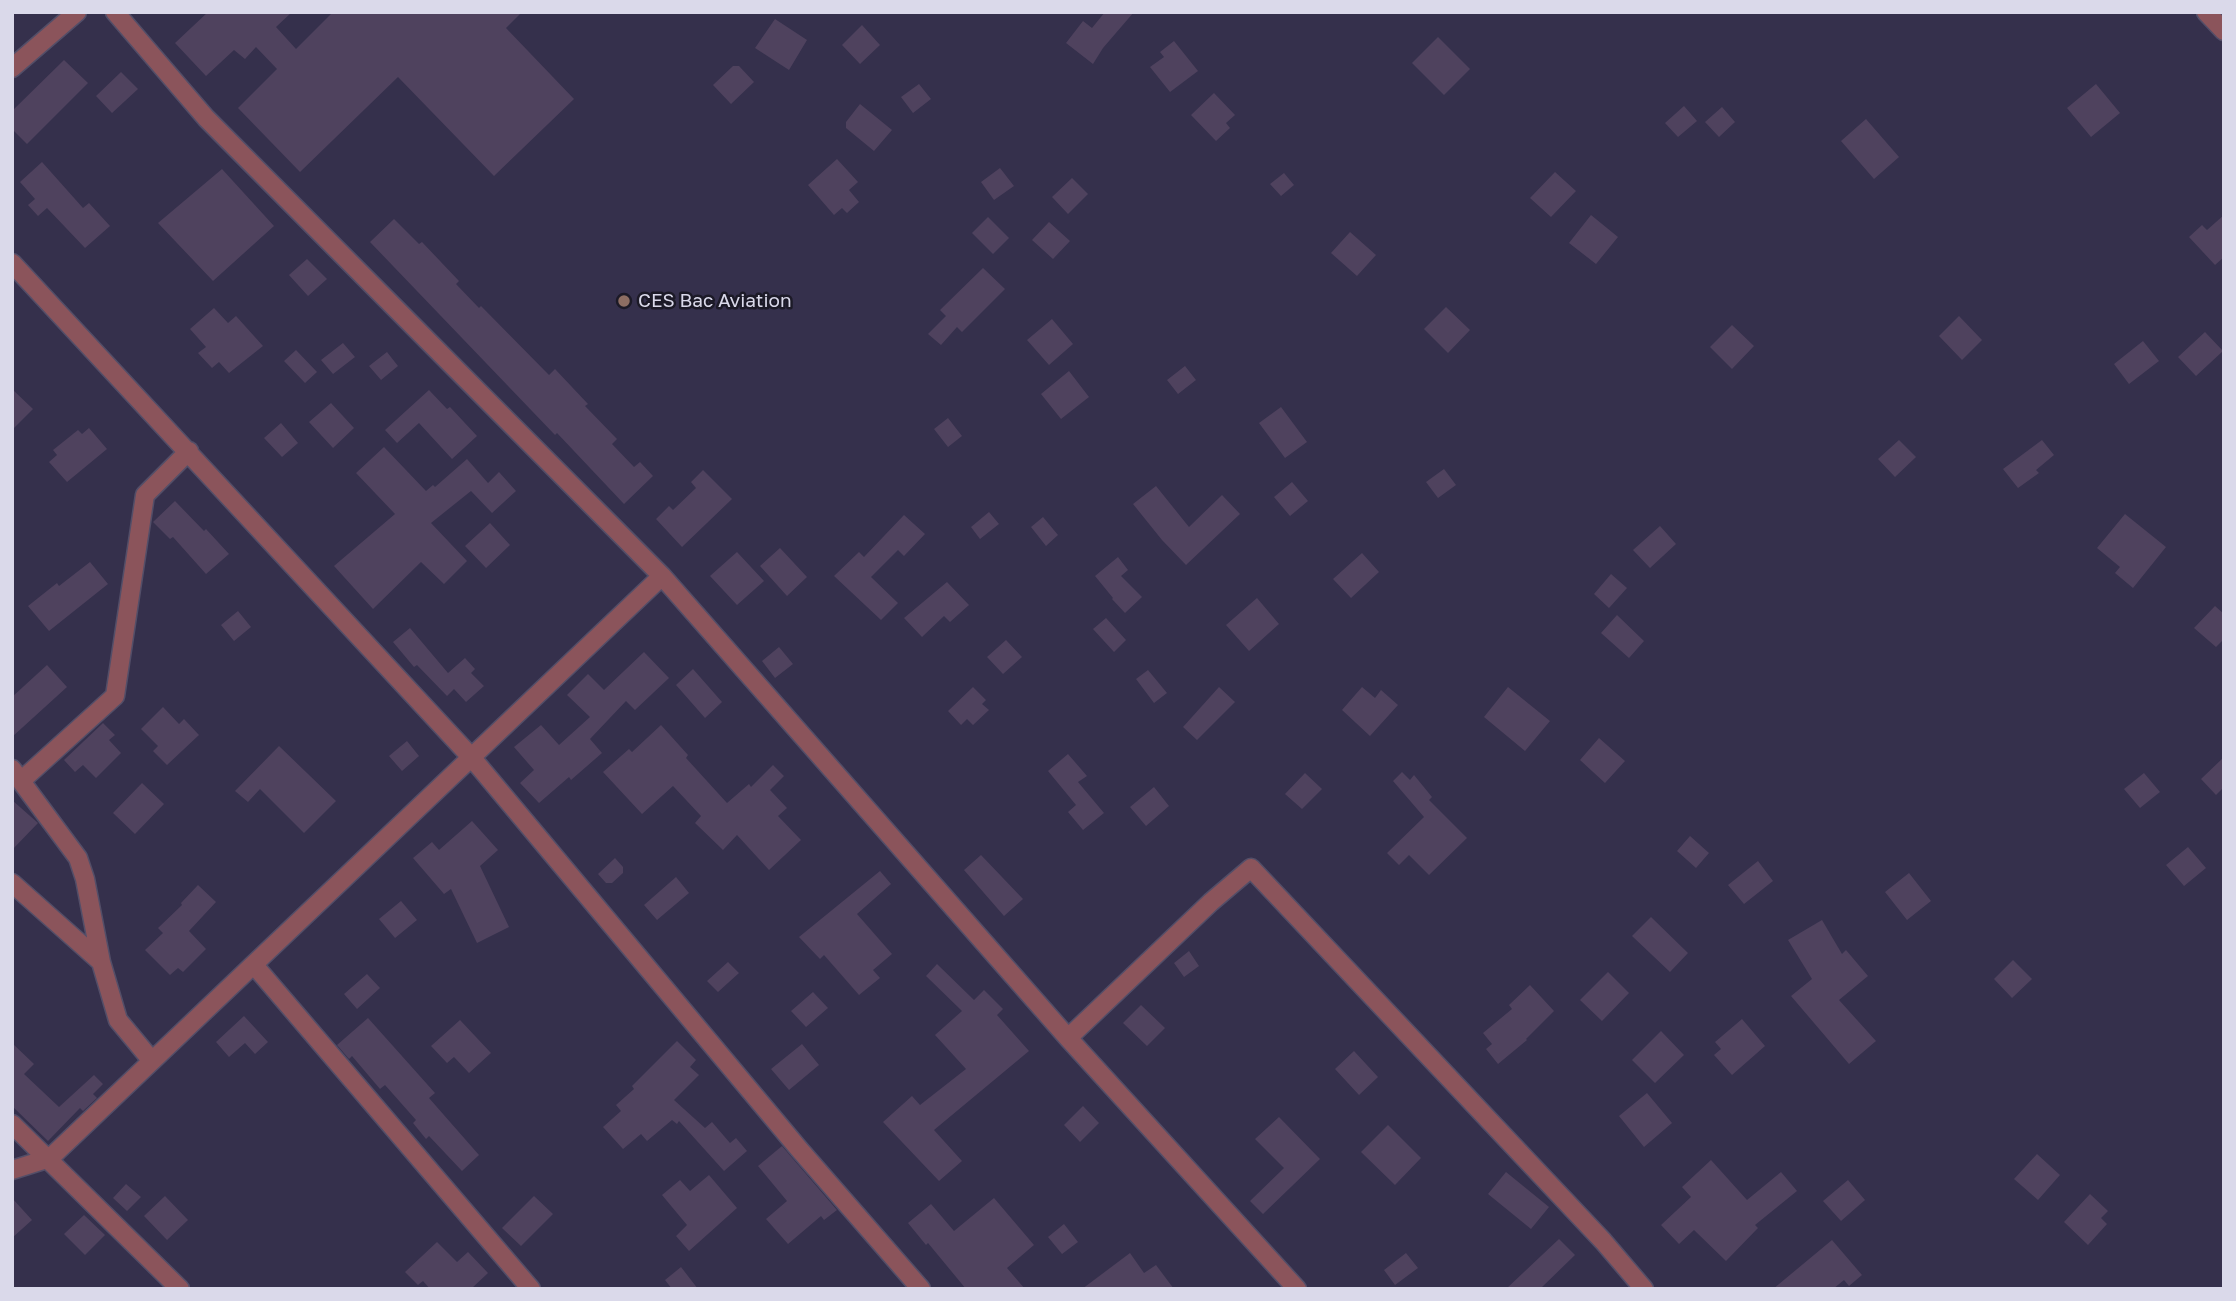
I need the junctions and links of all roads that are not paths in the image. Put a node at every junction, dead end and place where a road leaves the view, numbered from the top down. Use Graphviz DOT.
graph roads {
  1 [pos="77,12"];
  2 [pos="115,12"];
  3 [pos="2206,12"];
  4 [pos="2224,31"];
  5 [pos="12,68"];
  6 [pos="14,269"];
  7 [pos="188,451"];
  8 [pos="662,576"];
  9 [pos="472,758"];
  10 [pos="17,775"];
  11 [pos="12,883"];
  12 [pos="102,962"];
  13 [pos="254,965"];
  14 [pos="1068,1038"];
  15 [pos="152,1061"];
  16 [pos="12,1124"];
  17 [pos="50,1158"];
  18 [pos="12,1170"];
  19 [pos="180,1289"];
  20 [pos="531,1289"];
  21 [pos="921,1289"];
  22 [pos="1297,1289"];
  23 [pos="1644,1289"];
  1 -- 5 [label="street"];
  2 -- 8 [label="street"];
  3 -- 4 [label="street"];
  6 -- 7 [label="street"];
  7 -- 9 [label="street"];
  7 -- 10 [label="street"];
  8 -- 9 [label="street"];
  8 -- 14 [label="street"];
  9 -- 13 [label="street"];
  9 -- 21 [label="street"];
  10 -- 12 [label="street"];
  11 -- 12 [label="street"];
  12 -- 15 [label="street"];
  13 -- 15 [label="street"];
  13 -- 20 [label="street"];
  14 -- 22 [label="street"];
  14 -- 23 [label="street"];
  15 -- 17 [label="street"];
  16 -- 17 [label="street"];
  17 -- 18 [label="street"];
  17 -- 19 [label="street"];
}
